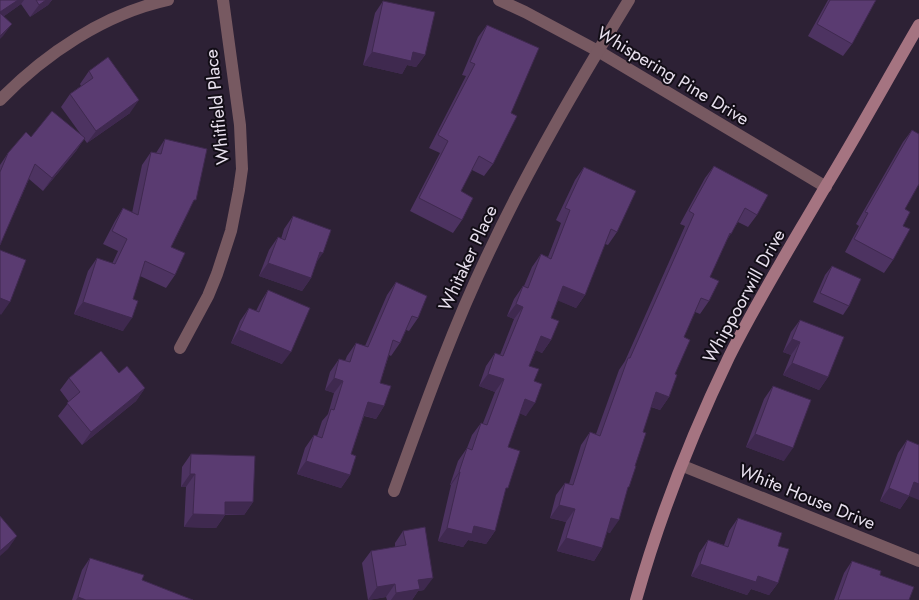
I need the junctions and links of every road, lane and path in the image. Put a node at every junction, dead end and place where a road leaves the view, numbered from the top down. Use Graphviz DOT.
graph roads {
  1 [pos="168,0"];
  2 [pos="223,0"];
  3 [pos="499,0"];
  4 [pos="629,0"];
  5 [pos="919,25"];
  6 [pos="598,51"];
  7 [pos="0,100"];
  8 [pos="826,187"];
  9 [pos="180,348"];
  10 [pos="683,466"];
  11 [pos="394,491"];
  12 [pos="919,561"];
  13 [pos="636,600"];
  1 -- 7 [label="street"];
  2 -- 9 [label="street, Whitfield Place"];
  3 -- 6 [label="street, Whispering Pine Drive"];
  4 -- 6 [label="street, Whitaker Place"];
  5 -- 8 [label="street, Whippoorwill Drive"];
  6 -- 8 [label="street, Whispering Pine Drive"];
  6 -- 11 [label="street, Whitaker Place"];
  8 -- 10 [label="street, Whippoorwill Drive"];
  10 -- 12 [label="street, White House Drive"];
  10 -- 13 [label="street, Whippoorwill Drive"];
}
